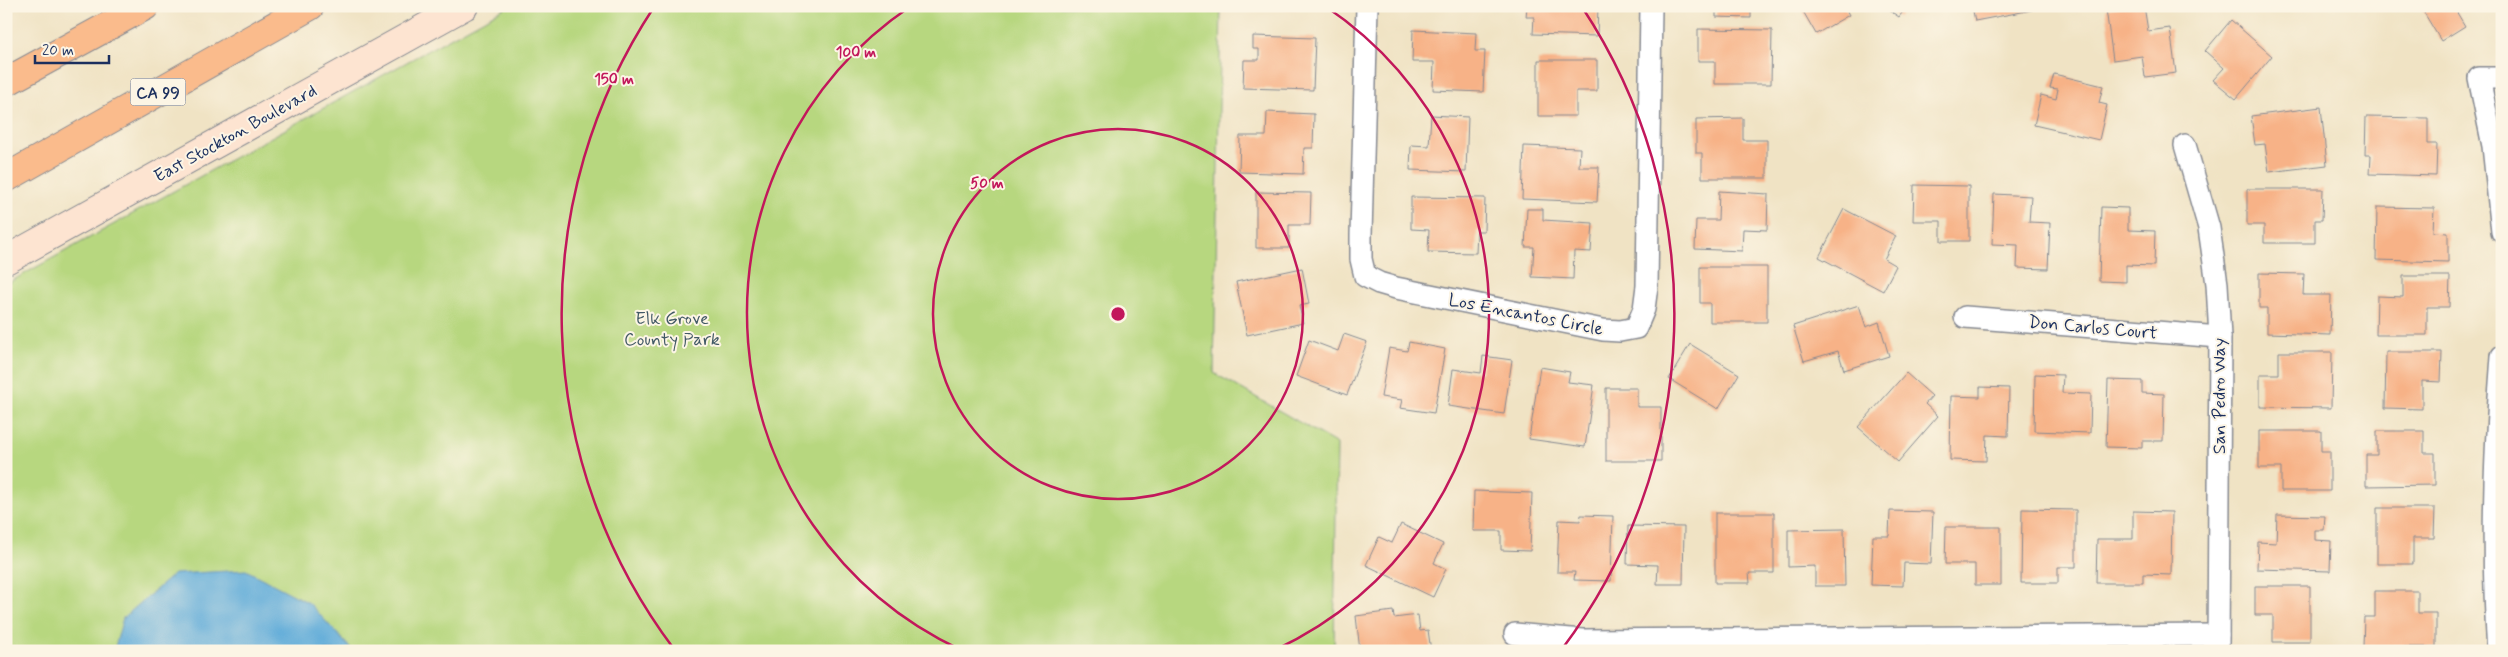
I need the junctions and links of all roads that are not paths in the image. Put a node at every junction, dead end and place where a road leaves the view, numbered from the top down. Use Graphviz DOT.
graph roads {
  1 [pos="145,6"];
  2 [pos="310,6"];
  3 [pos="464,6"];
  4 [pos="1367,6"];
  5 [pos="1651,6"];
  6 [pos="2502,78"];
  7 [pos="6,82"];
  8 [pos="2185,145"];
  9 [pos="6,178"];
  10 [pos="2502,232"];
  11 [pos="6,260"];
  12 [pos="1965,317"];
  13 [pos="2220,338"];
  14 [pos="2502,356"];
  15 [pos="1516,634"];
  16 [pos="2218,643"];
  17 [pos="2498,651"];
  1 -- 7 [label="highway"];
  2 -- 9 [label="highway, CA 99"];
  3 -- 11 [label="street, East Stockton Boulevard"];
  4 -- 5 [label="street, Los Encantos Circle"];
  6 -- 10 [label="street"];
  8 -- 13 [label="street, San Pedro Way"];
  12 -- 13 [label="street, Don Carlos Court"];
  13 -- 16 [label="street, San Pedro Way"];
  14 -- 17 [label="street"];
  15 -- 16 [label="street"];
}
